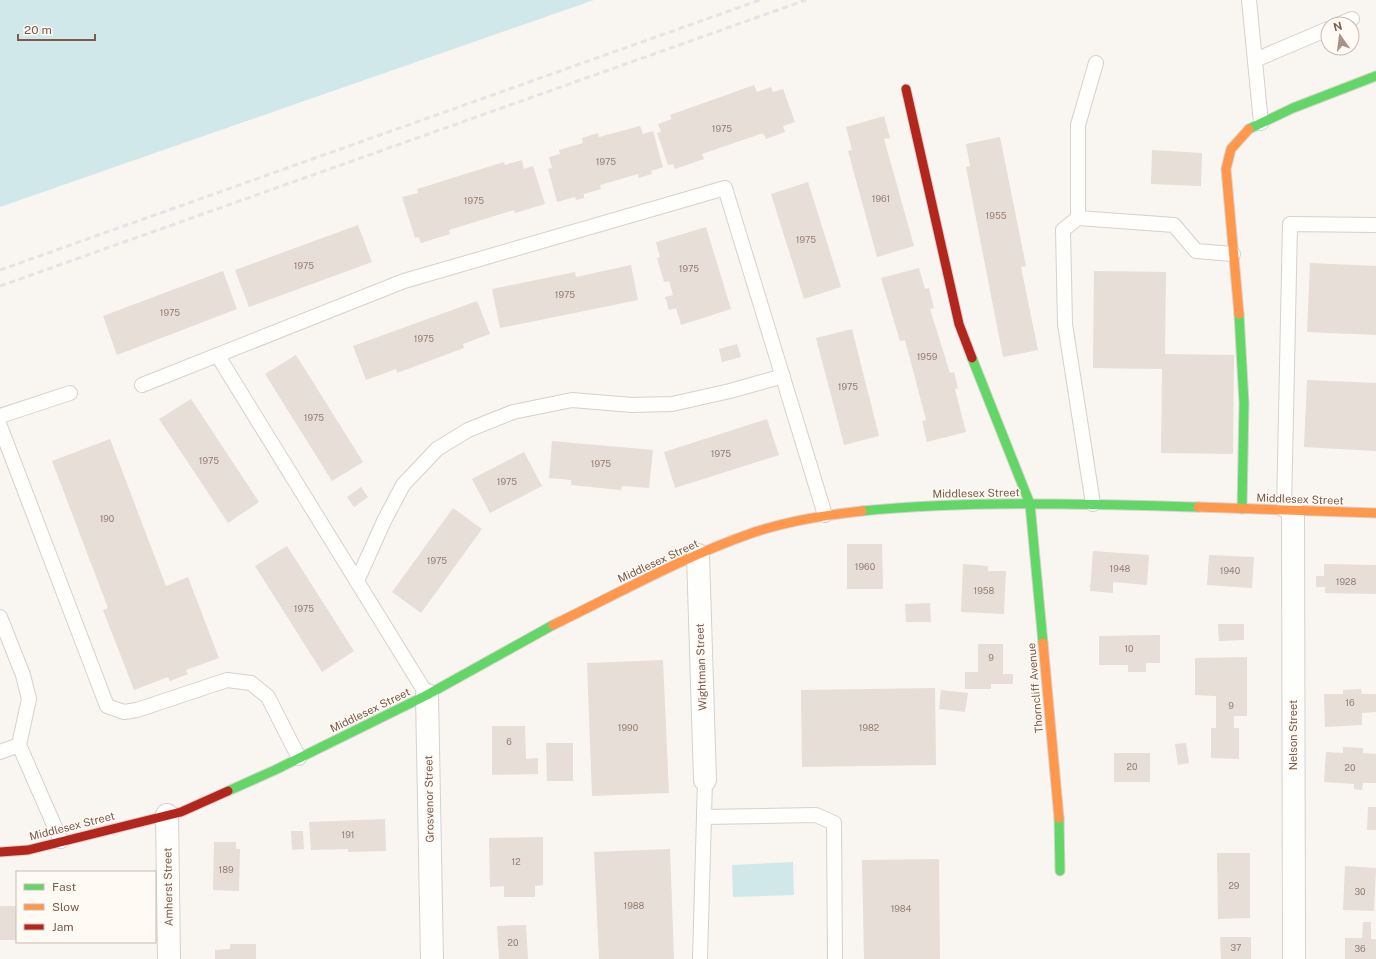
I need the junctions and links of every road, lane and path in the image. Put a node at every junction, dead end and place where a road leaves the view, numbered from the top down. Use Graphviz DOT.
graph roads {
  1 [pos="1249,0"];
  2 [pos="1320,32"];
  3 [pos="1255,60"];
  4 [pos="1096,63"];
  5 [pos="1373,82"];
  6 [pos="906,89"];
  7 [pos="1261,123"];
  8 [pos="1078,218"];
  9 [pos="1376,226"];
  10 [pos="1233,254"];
  11 [pos="218,356"];
  12 [pos="783,376"];
  13 [pos="142,384"];
  14 [pos="70,393"];
  15 [pos="0,416"];
  16 [pos="0,426"];
  17 [pos="1030,504"];
  18 [pos="1094,504"];
  19 [pos="1242,509"];
  20 [pos="1288,511"];
  21 [pos="1376,514"];
  22 [pos="825,515"];
  23 [pos="698,555"];
  24 [pos="357,581"];
  25 [pos="0,617"];
  26 [pos="427,695"];
  27 [pos="19,746"];
  28 [pos="0,752"];
  29 [pos="299,758"];
  30 [pos="705,780"];
  31 [pos="167,815"];
  32 [pos="704,817"];
  33 [pos="61,841"];
  34 [pos="0,852"];
  35 [pos="1060,871"];
  36 [pos="169,959"];
  37 [pos="432,959"];
  38 [pos="700,959"];
  39 [pos="835,959"];
  40 [pos="1294,959"];
  1 -- 3 [label="lane"];
  2 -- 3 [label="lane"];
  3 -- 7 [label="lane"];
  4 -- 8 [label="lane"];
  5 -- 7 [label="main road"];
  6 -- 17 [label="main road, Thorncliff Avenue"];
  7 -- 10 [label="main road"];
  8 -- 10 [label="lane"];
  8 -- 18 [label="lane"];
  9 -- 20 [label="lane"];
  10 -- 19 [label="main road"];
  11 -- 12 [label="lane"];
  11 -- 13 [label="lane"];
  11 -- 24 [label="lane"];
  12 -- 22 [label="lane"];
  12 -- 24 [label="lane"];
  14 -- 15 [label="lane"];
  16 -- 29 [label="lane"];
  17 -- 18 [label="main road, Middlesex Street"];
  17 -- 22 [label="main road, Middlesex Street"];
  17 -- 35 [label="main road, Thorncliff Avenue"];
  18 -- 19 [label="main road, Middlesex Street"];
  19 -- 20 [label="main road, Middlesex Street"];
  20 -- 21 [label="main road, Middlesex Street"];
  20 -- 40 [label="street, Nelson Street"];
  22 -- 23 [label="main road, Middlesex Street"];
  23 -- 26 [label="main road, Middlesex Street"];
  23 -- 30 [label="street, Wightman Street"];
  24 -- 26 [label="lane"];
  25 -- 27 [label="lane"];
  26 -- 29 [label="main road, Middlesex Street"];
  26 -- 37 [label="street, Grosvenor Street"];
  27 -- 28 [label="lane"];
  27 -- 33 [label="lane"];
  29 -- 31 [label="main road, Middlesex Street"];
  30 -- 32 [label="lane"];
  31 -- 33 [label="main road, Middlesex Street"];
  31 -- 36 [label="street, Amherst Street"];
  32 -- 38 [label="lane"];
  32 -- 39 [label="lane"];
  33 -- 34 [label="main road, Middlesex Street"];
}
